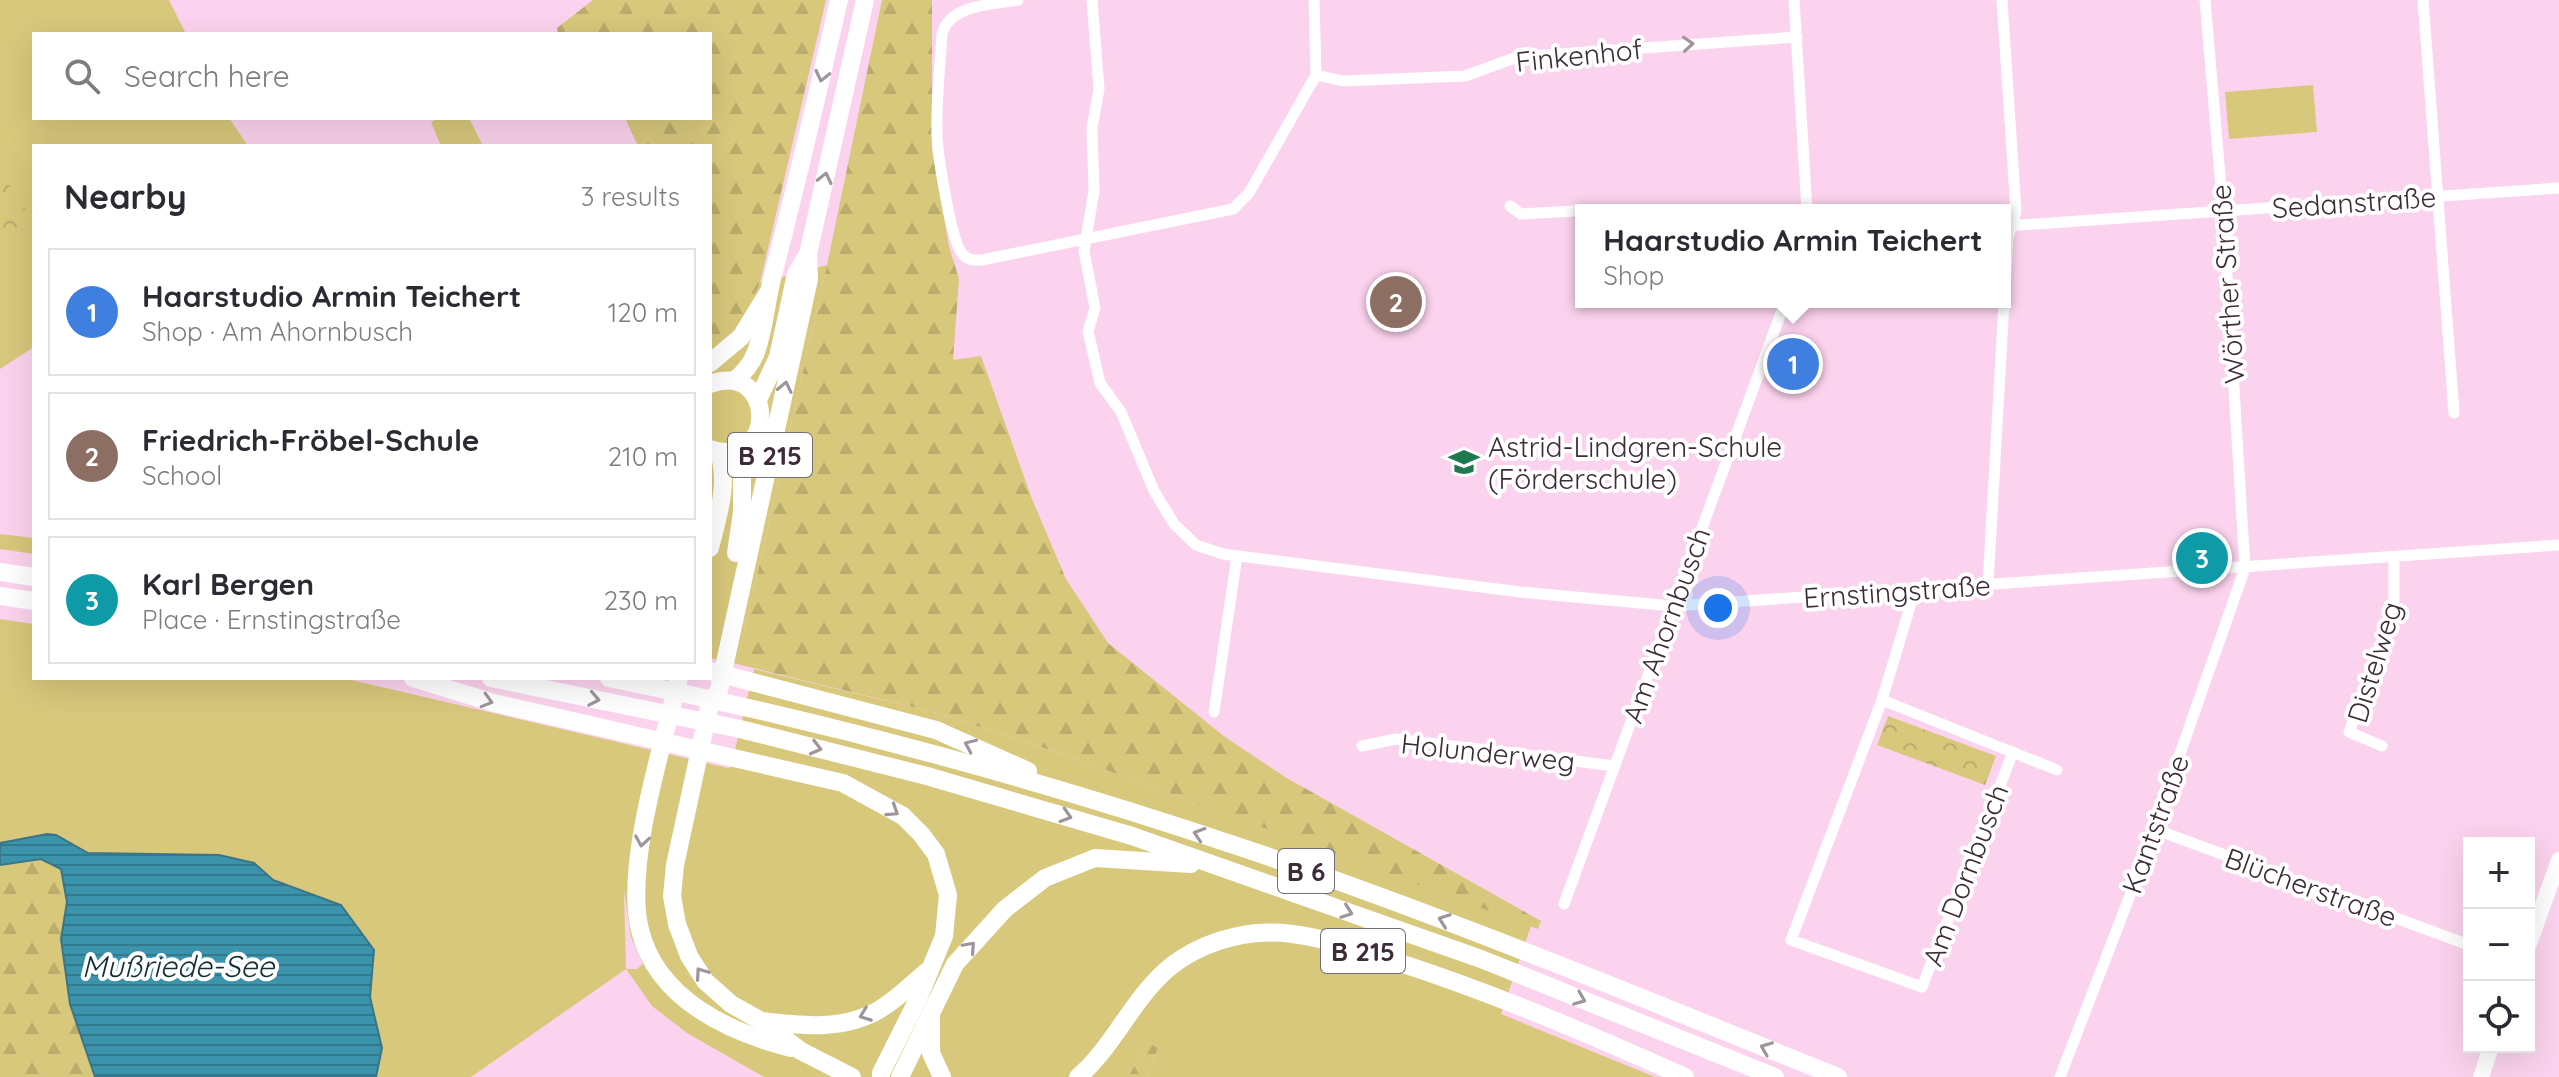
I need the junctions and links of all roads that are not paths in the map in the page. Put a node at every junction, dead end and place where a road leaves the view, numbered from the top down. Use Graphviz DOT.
graph roads {
  1 [pos="839,0"];
  2 [pos="865,0"];
  3 [pos="1018,0"];
  4 [pos="1092,0"];
  5 [pos="1314,0"];
  6 [pos="1794,0"];
  7 [pos="2002,0"];
  8 [pos="2205,0"];
  9 [pos="2423,0"];
  10 [pos="1797,37"];
  11 [pos="1316,75"];
  12 [pos="2559,188"];
  13 [pos="2436,197"];
  14 [pos="1807,204"];
  15 [pos="1510,206"];
  16 [pos="1575,211"];
  17 [pos="2223,211"];
  18 [pos="2011,221"];
  19 [pos="2011,226"];
  20 [pos="1084,239"];
  21 [pos="808,254"];
  22 [pos="768,293"];
  23 [pos="1783,308"];
  24 [pos="2004,308"];
  25 [pos="712,361"];
  26 [pos="734,381"];
  27 [pos="712,383"];
  28 [pos="758,400"];
  29 [pos="2454,413"];
  30 [pos="742,448"];
  31 [pos="714,451"];
  32 [pos="712,539"];
  33 [pos="2559,545"];
  34 [pos="1237,556"];
  35 [pos="2394,557"];
  36 [pos="2245,568"];
  37 [pos="0,572"];
  38 [pos="32,577"];
  39 [pos="1988,585"];
  40 [pos="1915,590"];
  41 [pos="0,596"];
  42 [pos="32,601"];
  43 [pos="1673,606"];
  44 [pos="712,671"];
  45 [pos="712,678"];
  46 [pos="419,680"];
  47 [pos="501,680"];
  48 [pos="620,680"];
  49 [pos="679,680"];
  50 [pos="712,680"];
  51 [pos="1882,700"];
  52 [pos="709,707"];
  53 [pos="1214,712"];
  54 [pos="1362,746"];
  55 [pos="2382,746"];
  56 [pos="2013,752"];
  57 [pos="1615,766"];
  58 [pos="2057,770"];
  59 [pos="1093,800"];
  60 [pos="2154,829"];
  61 [pos="2559,860"];
  62 [pos="1221,867"];
  63 [pos="1564,904"];
  64 [pos="2535,927"];
  65 [pos="2463,943"];
  66 [pos="928,971"];
  67 [pos="931,1014"];
  68 [pos="761,1021"];
  69 [pos="801,1051"];
  70 [pos="2489,1053"];
  71 [pos="852,1077"];
  72 [pos="881,1077"];
  73 [pos="900,1077"];
  74 [pos="942,1077"];
  75 [pos="1078,1077"];
  76 [pos="1685,1077"];
  77 [pos="1775,1077"];
  78 [pos="1838,1077"];
  79 [pos="2060,1077"];
  80 [pos="2481,1077"];
  1 -- 22 [label="main road, one-way"];
  21 -- 2 [label="main road, B 215, one-way"];
  3 -- 20 [label="street"];
  4 -- 20 [label="street, Ernstingstraße"];
  5 -- 11 [label="street"];
  6 -- 10 [label="street"];
  7 -- 18 [label="street"];
  8 -- 17 [label="street, Wörther Straße"];
  9 -- 13 [label="street"];
  11 -- 10 [label="street, Finkenhof, one-way"];
  10 -- 14 [label="street"];
  11 -- 20 [label="street"];
  12 -- 13 [label="street, Sedanstraße"];
  13 -- 17 [label="street, Sedanstraße"];
  13 -- 29 [label="street"];
  15 -- 16 [label="street"];
  17 -- 19 [label="street, Sedanstraße"];
  17 -- 36 [label="street, Wörther Straße"];
  20 -- 34 [label="street, Ernstingstraße"];
  21 -- 28 [label="main road, B 215"];
  52 -- 21 [label="main road, B 215, one-way"];
  22 -- 25 [label="main road"];
  22 -- 26 [label="main road"];
  23 -- 43 [label="street, Am Ahornbusch"];
  24 -- 39 [label="street"];
  26 -- 27 [label="main road"];
  26 -- 28 [label="main road, B 215"];
  28 -- 30 [label="main road, B 215"];
  30 -- 31 [label="main road, B 215"];
  30 -- 45 [label="main road, B 215"];
  31 -- 32 [label="main road, B 215"];
  33 -- 35 [label="street, Ernstingstraße"];
  34 -- 43 [label="street, Ernstingstraße"];
  34 -- 53 [label="street"];
  35 -- 36 [label="street, Ernstingstraße"];
  35 -- 55 [label="street, Distelweg"];
  36 -- 39 [label="street, Ernstingstraße"];
  36 -- 60 [label="street, Kantstraße"];
  37 -- 38 [label="main road"];
  39 -- 40 [label="street, Ernstingstraße"];
  40 -- 43 [label="street, Ernstingstraße"];
  40 -- 51 [label="street, Am Dornbusch"];
  41 -- 42 [label="main road"];
  43 -- 57 [label="street, Am Ahornbusch"];
  59 -- 44 [label="main road, one-way"];
  46 -- 66 [label="main road, one-way"];
  47 -- 62 [label="main road, B 6, one-way"];
  48 -- 59 [label="main road, B 6"];
  49 -- 69 [label="main road, B 215, one-way"];
  50 -- 52 [label="main road, B 215"];
  51 -- 56 [label="street, Am Dornbusch"];
  51 -- 56 [label="street, Am Dornbusch"];
  68 -- 52 [label="main road, B 215, one-way"];
  54 -- 57 [label="street, Holunderweg"];
  56 -- 58 [label="street, Am Dornbusch"];
  57 -- 63 [label="street, Am Ahornbusch"];
  78 -- 59 [label="main road, B 6, one-way"];
  60 -- 65 [label="street, Blücherstraße"];
  60 -- 79 [label="street, Kantstraße"];
  61 -- 64 [label="main road"];
  67 -- 62 [label="main road, one-way"];
  62 -- 77 [label="main road, B 6, one-way"];
  66 -- 68 [label="main road, one-way"];
  66 -- 72 [label="main road"];
  67 -- 73 [label="main road"];
  67 -- 74 [label="main road"];
  68 -- 69 [label="main road, B 215"];
  69 -- 71 [label="main road, B 215"];
  70 -- 80 [label="main road"];
  75 -- 76 [label="main road, B 215"];
}
